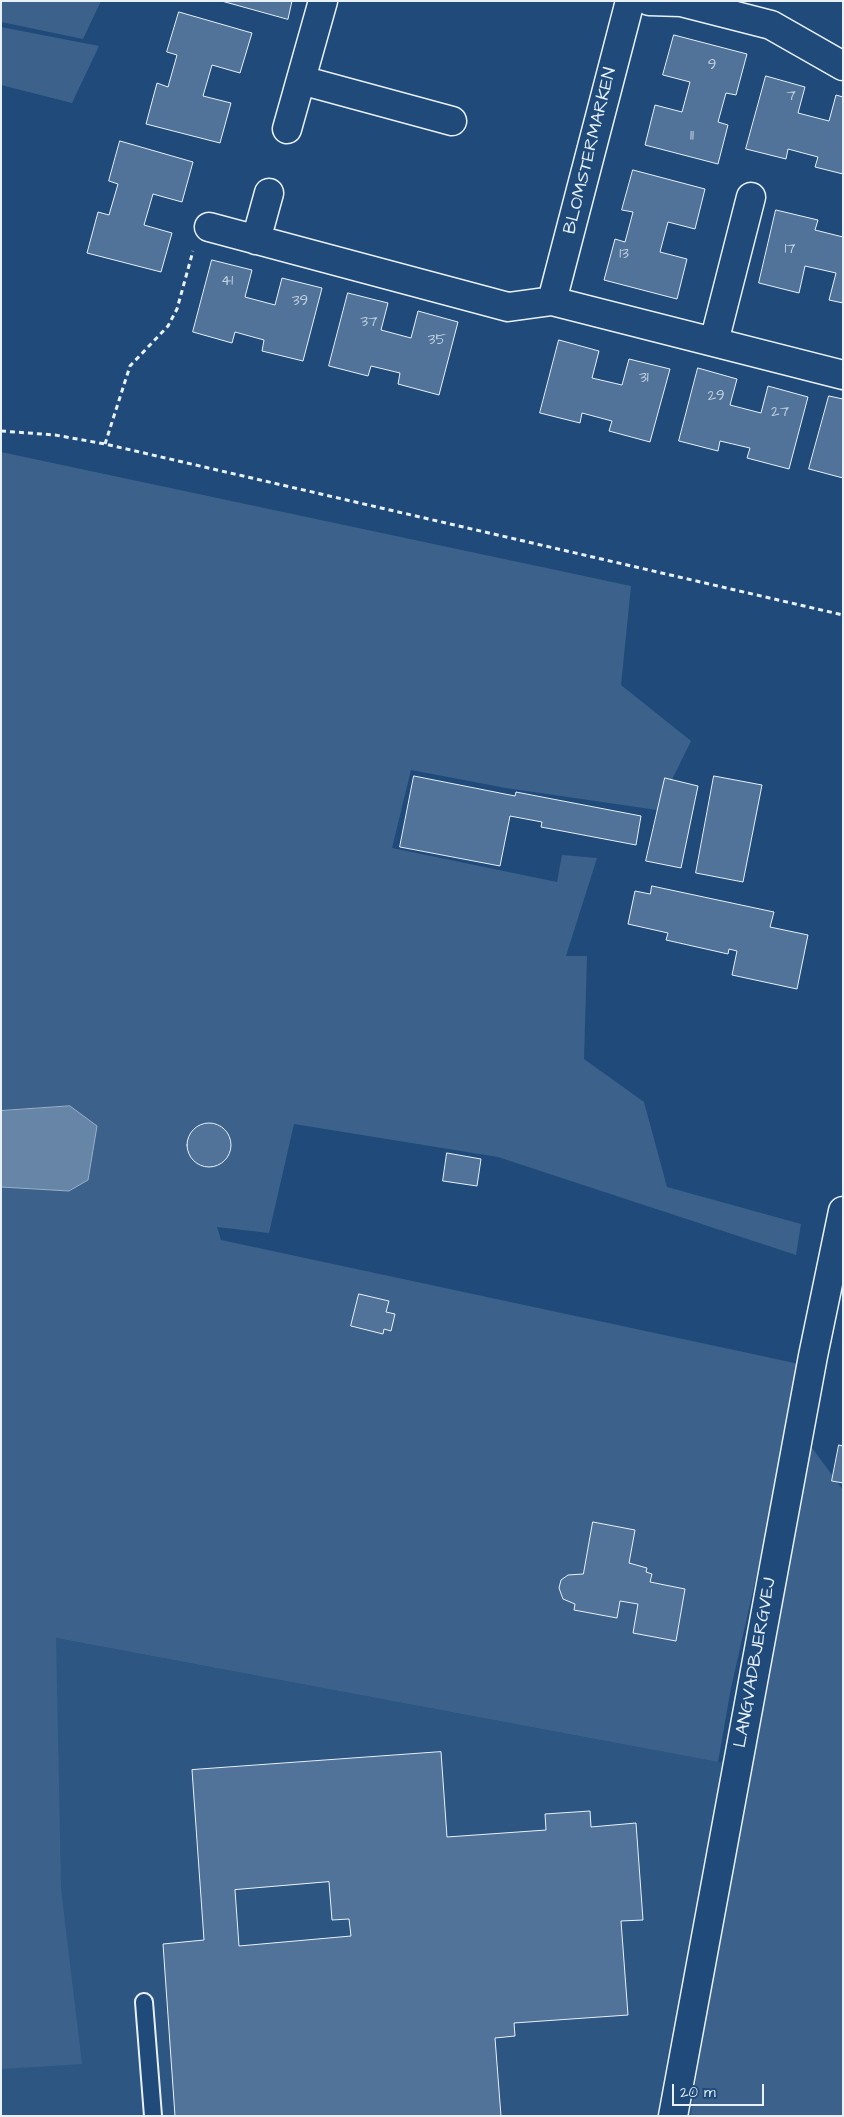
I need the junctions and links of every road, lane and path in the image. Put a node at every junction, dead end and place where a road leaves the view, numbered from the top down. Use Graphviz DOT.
graph roads {
  1 [pos="323,1"];
  2 [pos="630,1"];
  3 [pos="649,1"];
  4 [pos="843,66"];
  5 [pos="301,80"];
  6 [pos="452,121"];
  7 [pos="287,129"];
  8 [pos="269,193"];
  9 [pos="751,197"];
  10 [pos="209,227"];
  11 [pos="256,240"];
  12 [pos="552,301"];
  13 [pos="714,342"];
  14 [pos="843,375"];
  15 [pos="1,431"];
  16 [pos="105,444"];
  17 [pos="843,615"];
  18 [pos="843,1211"];
  19 [pos="144,2002"];
  20 [pos="153,2116"];
  21 [pos="673,2116"];
  1 -- 5 [label="street"];
  2 -- 12 [label="street, BLOMSTERMARKEN"];
  3 -- 4 [label="street"];
  5 -- 6 [label="street"];
  5 -- 7 [label="street"];
  8 -- 11 [label="street"];
  9 -- 13 [label="street"];
  10 -- 11 [label="street"];
  10 -- 16 [label="path"];
  11 -- 12 [label="street"];
  12 -- 13 [label="street"];
  13 -- 14 [label="street"];
  15 -- 16 [label="path"];
  16 -- 17 [label="path"];
  18 -- 21 [label="street, LANGVADBJERGVEJ"];
  19 -- 20 [label="lane"];
}
